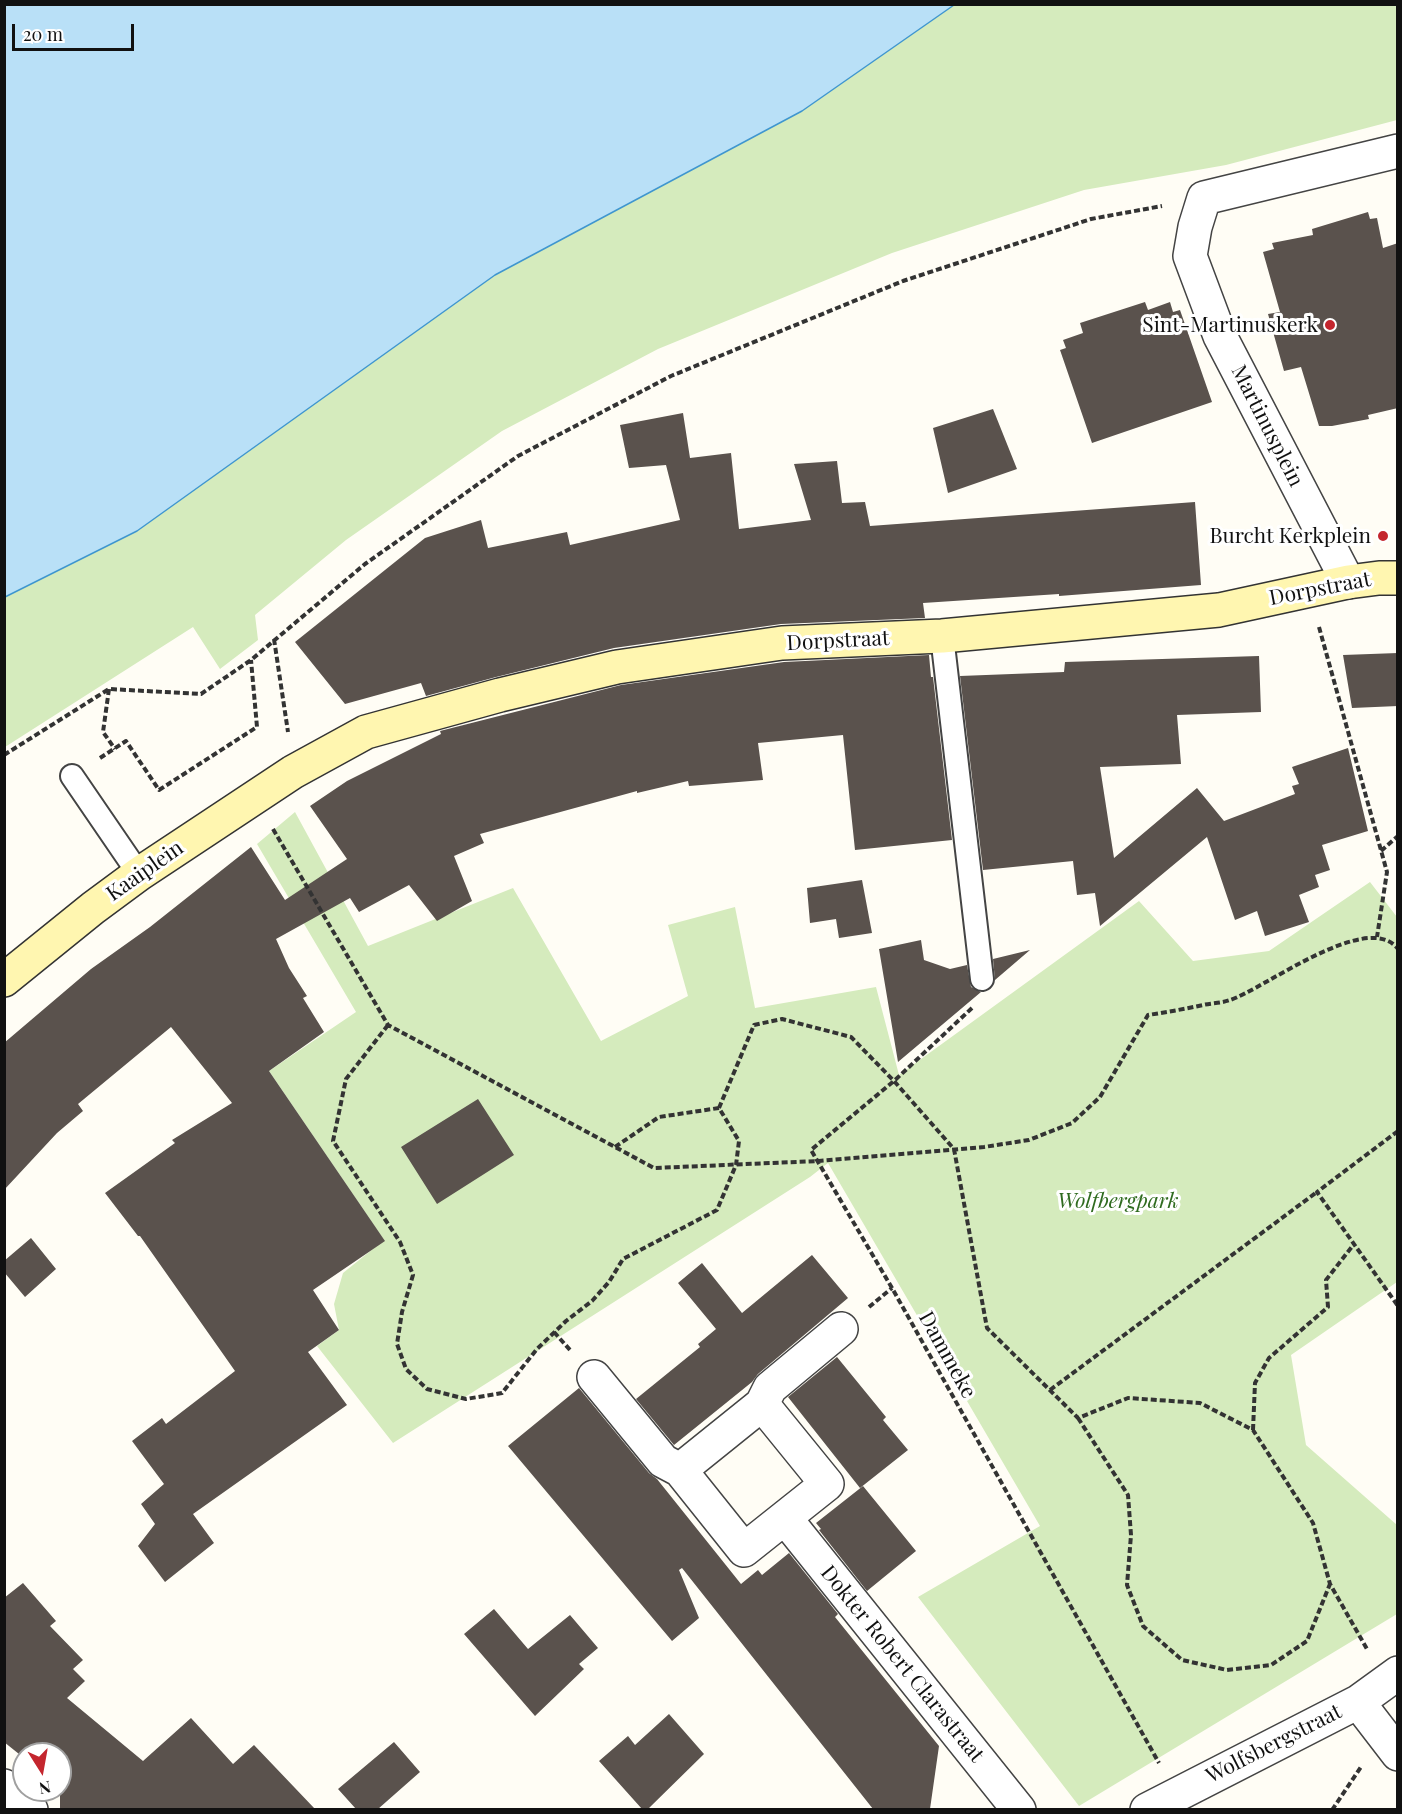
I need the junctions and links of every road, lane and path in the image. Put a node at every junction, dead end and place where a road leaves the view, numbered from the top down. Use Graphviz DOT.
graph roads {
  1 [pos="1398,151"];
  2 [pos="1204,198"];
  3 [pos="1398,578"];
  4 [pos="1348,582"];
  5 [pos="1309,590"];
  6 [pos="942,636"];
  7 [pos="274,638"];
  8 [pos="251,660"];
  9 [pos="109,689"];
  10 [pos="114,749"];
  11 [pos="4,755"];
  12 [pos="293,772"];
  13 [pos="72,776"];
  14 [pos="255,797"];
  15 [pos="1398,836"];
  16 [pos="1382,851"];
  17 [pos="139,873"];
  18 [pos="1377,937"];
  19 [pos="1398,948"];
  20 [pos="982,979"];
  21 [pos="4,980"];
  22 [pos="388,1024"];
  23 [pos="894,1081"];
  24 [pos="719,1108"];
  25 [pos="1398,1131"];
  26 [pos="615,1147"];
  27 [pos="954,1149"];
  28 [pos="819,1161"];
  29 [pos="736,1165"];
  30 [pos="1317,1192"];
  31 [pos="1354,1244"];
  32 [pos="1398,1306"];
  33 [pos="841,1329"];
  34 [pos="594,1377"];
  35 [pos="1050,1390"];
  36 [pos="762,1404"];
  37 [pos="1078,1418"];
  38 [pos="1254,1430"];
  39 [pos="680,1470"];
  40 [pos="785,1518"];
  41 [pos="1330,1584"];
  42 [pos="1391,1677"];
  43 [pos="1358,1702"];
  44 [pos="1394,1750"];
  45 [pos="4,1786"];
  46 [pos="1176,1794"];
  47 [pos="31,1809"];
  48 [pos="1019,1809"];
  49 [pos="1147,1809"];
  50 [pos="1332,1809"];
  1 -- 2 [label="street"];
  2 -- 4 [label="street, Martinusplein"];
  2 -- 7 [label="path"];
  3 -- 4 [label="street, Dorpstraat"];
  4 -- 5 [label="street, Dorpstraat"];
  5 -- 6 [label="street, Dorpstraat"];
  5 -- 16 [label="path"];
  6 -- 12 [label="street, Dorpstraat"];
  6 -- 20 [label="lane"];
  7 -- 8 [label="path"];
  7 -- 12 [label="path"];
  8 -- 9 [label="path"];
  8 -- 10 [label="path"];
  9 -- 10 [label="path"];
  9 -- 11 [label="path"];
  10 -- 13 [label="path"];
  12 -- 14 [label="street, Kaaiplein"];
  13 -- 17 [label="lane"];
  14 -- 17 [label="street, Kaaiplein"];
  14 -- 22 [label="path"];
  15 -- 16 [label="path"];
  16 -- 18 [label="path"];
  17 -- 21 [label="street, Kaaiplein"];
  18 -- 19 [label="path"];
  18 -- 27 [label="path"];
  20 -- 23 [label="path"];
  22 -- 26 [label="path"];
  22 -- 29 [label="path"];
  23 -- 24 [label="path"];
  23 -- 27 [label="path"];
  23 -- 28 [label="path"];
  24 -- 26 [label="path"];
  24 -- 29 [label="path"];
  25 -- 30 [label="path"];
  26 -- 29 [label="path"];
  27 -- 28 [label="path"];
  27 -- 35 [label="path"];
  28 -- 29 [label="path"];
  28 -- 46 [label="path, Dammeke"];
  30 -- 31 [label="path"];
  30 -- 35 [label="path"];
  31 -- 32 [label="path"];
  31 -- 38 [label="path"];
  33 -- 36 [label="street"];
  34 -- 39 [label="street"];
  35 -- 37 [label="path"];
  36 -- 39 [label="street"];
  36 -- 40 [label="street"];
  37 -- 38 [label="path"];
  37 -- 41 [label="path"];
  38 -- 41 [label="path"];
  39 -- 40 [label="street"];
  40 -- 48 [label="street, Dokter Robert Clarastraat"];
  41 -- 42 [label="path"];
  42 -- 43 [label="street, Wolfsbergstraat"];
  43 -- 44 [label="street"];
  43 -- 46 [label="street, Wolfsbergstraat"];
  44 -- 50 [label="path"];
  45 -- 47 [label="street"];
  46 -- 49 [label="street, Wolfsbergstraat"];
}
